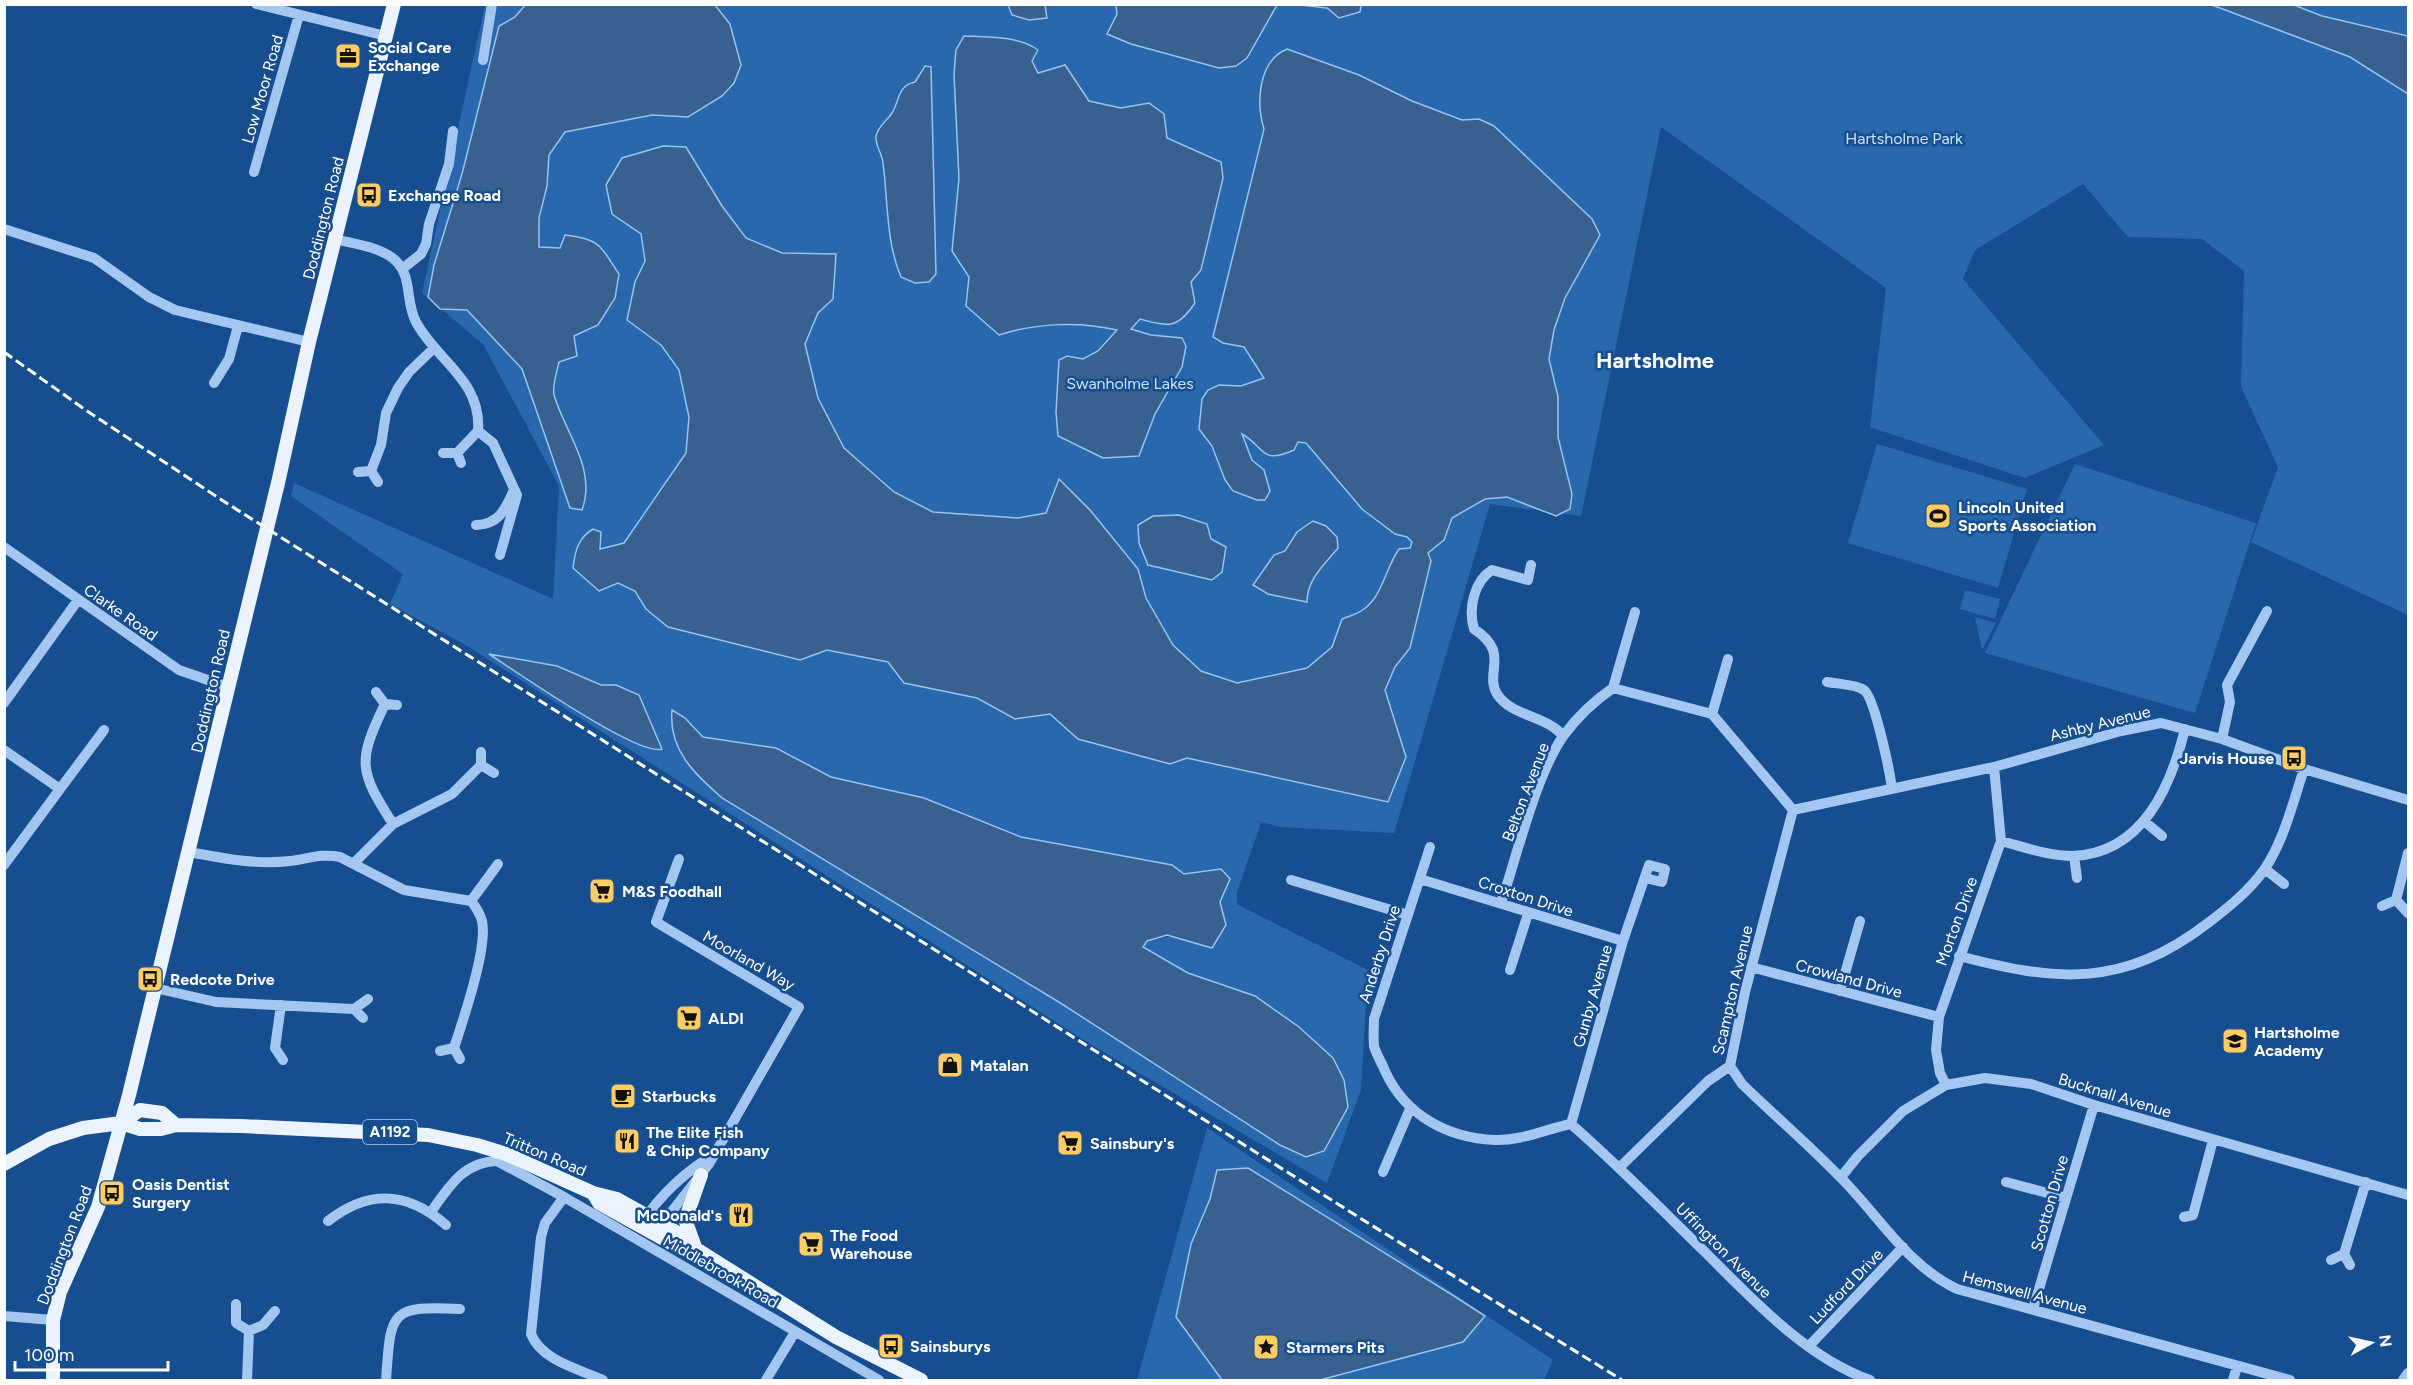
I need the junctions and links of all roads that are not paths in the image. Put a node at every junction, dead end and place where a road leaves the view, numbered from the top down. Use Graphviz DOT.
graph roads {
  1 [pos="256,4"];
  2 [pos="394,4"];
  3 [pos="492,4"];
  4 [pos="299,15"];
  5 [pos="386,36"];
  6 [pos="483,60"];
  7 [pos="453,131"];
  8 [pos="254,172"];
  9 [pos="4,230"];
  10 [pos="335,239"];
  11 [pos="402,268"];
  12 [pos="238,326"];
  13 [pos="309,342"];
  14 [pos="434,348"];
  15 [pos="214,383"];
  16 [pos="478,431"];
  17 [pos="443,453"];
  18 [pos="371,471"];
  19 [pos="358,472"];
  20 [pos="378,482"];
  21 [pos="514,490"];
  22 [pos="476,525"];
  23 [pos="4,547"];
  24 [pos="500,555"];
  25 [pos="1531,565"];
  26 [pos="78,600"];
  27 [pos="2267,611"];
  28 [pos="1635,612"];
  29 [pos="1728,659"];
  30 [pos="1827,682"];
  31 [pos="228,687"];
  32 [pos="1613,688"];
  33 [pos="376,692"];
  34 [pos="4,703"];
  35 [pos="386,704"];
  36 [pos="397,705"];
  37 [pos="1712,714"];
  38 [pos="2185,729"];
  39 [pos="104,730"];
  40 [pos="1563,736"];
  41 [pos="2222,739"];
  42 [pos="4,750"];
  43 [pos="481,752"];
  44 [pos="481,765"];
  45 [pos="1994,767"];
  46 [pos="2304,769"];
  47 [pos="494,773"];
  48 [pos="60,789"];
  49 [pos="1892,789"];
  50 [pos="2409,800"];
  51 [pos="1793,810"];
  52 [pos="2144,821"];
  53 [pos="393,824"];
  54 [pos="2162,836"];
  55 [pos="2001,841"];
  56 [pos="1430,847"];
  57 [pos="189,852"];
  58 [pos="2409,853"];
  59 [pos="2074,856"];
  60 [pos="679,859"];
  61 [pos="353,864"];
  62 [pos="498,864"];
  63 [pos="4,865"];
  64 [pos="2265,869"];
  65 [pos="1645,878"];
  66 [pos="1420,879"];
  67 [pos="2077,879"];
  68 [pos="1291,880"];
  69 [pos="2284,884"];
  70 [pos="2396,900"];
  71 [pos="471,901"];
  72 [pos="1501,903"];
  73 [pos="2382,906"];
  74 [pos="2409,913"];
  75 [pos="1528,914"];
  76 [pos="1408,915"];
  77 [pos="1860,921"];
  78 [pos="1623,941"];
  79 [pos="1959,956"];
  80 [pos="1751,967"];
  81 [pos="1510,970"];
  82 [pos="155,988"];
  83 [pos="1840,991"];
  84 [pos="368,999"];
  85 [pos="281,1005"];
  86 [pos="354,1009"];
  87 [pos="1939,1017"];
  88 [pos="363,1018"];
  89 [pos="275,1048"];
  90 [pos="454,1048"];
  91 [pos="440,1051"];
  92 [pos="268,1058"];
  93 [pos="460,1059"];
  94 [pos="283,1060"];
  95 [pos="1730,1066"];
  96 [pos="1946,1085"];
  97 [pos="2094,1105"];
  98 [pos="1410,1109"];
  99 [pos="121,1123"];
  100 [pos="1571,1124"];
  101 [pos="2213,1140"];
  102 [pos="714,1155"];
  103 [pos="4,1164"];
  104 [pos="1620,1167"];
  105 [pos="1383,1172"];
  106 [pos="701,1175"];
  107 [pos="1841,1177"];
  108 [pos="2006,1182"];
  109 [pos="2366,1182"];
  110 [pos="2409,1195"];
  111 [pos="564,1197"];
  112 [pos="2066,1198"];
  113 [pos="431,1212"];
  114 [pos="2193,1219"];
  115 [pos="644,1220"];
  116 [pos="328,1221"];
  117 [pos="446,1225"];
  118 [pos="659,1228"];
  119 [pos="1903,1247"];
  120 [pos="696,1249"];
  121 [pos="2344,1254"];
  122 [pos="2331,1260"];
  123 [pos="2350,1265"];
  124 [pos="236,1304"];
  125 [pos="2033,1309"];
  126 [pos="460,1310"];
  127 [pos="275,1311"];
  128 [pos="4,1316"];
  129 [pos="54,1320"];
  130 [pos="249,1331"];
  131 [pos="795,1332"];
  132 [pos="1810,1346"];
  133 [pos="2237,1367"];
  134 [pos="2409,1373"];
  135 [pos="53,1380"];
  136 [pos="247,1380"];
  137 [pos="386,1380"];
  138 [pos="603,1380"];
  139 [pos="766,1380"];
  140 [pos="879,1380"];
  141 [pos="921,1380"];
  142 [pos="1870,1380"];
  143 [pos="2233,1380"];
  144 [pos="2290,1380"];
  145 [pos="2403,1380"];
  1 -- 4 [label="street"];
  2 -- 5 [label="main road, Doddington Road"];
  3 -- 6 [label="street"];
  4 -- 5 [label="street"];
  4 -- 8 [label="street, Low Moor Road"];
  5 -- 10 [label="main road, Doddington Road"];
  7 -- 11 [label="street"];
  9 -- 12 [label="street"];
  10 -- 11 [label="street"];
  10 -- 13 [label="main road, Doddington Road"];
  11 -- 14 [label="street"];
  12 -- 13 [label="street"];
  12 -- 15 [label="street"];
  13 -- 31 [label="main road, Doddington Road"];
  14 -- 16 [label="street"];
  14 -- 18 [label="street"];
  16 -- 17 [label="street"];
  16 -- 21 [label="street"];
  18 -- 19 [label="street"];
  18 -- 20 [label="street"];
  21 -- 22 [label="street"];
  21 -- 24 [label="street"];
  23 -- 26 [label="street, Clarke Road"];
  25 -- 40 [label="street"];
  26 -- 31 [label="street, Clarke Road"];
  26 -- 34 [label="street"];
  27 -- 41 [label="street"];
  28 -- 32 [label="street"];
  29 -- 37 [label="street"];
  30 -- 49 [label="street"];
  31 -- 57 [label="main road, Doddington Road"];
  32 -- 37 [label="street"];
  32 -- 40 [label="street, Belton Avenue"];
  33 -- 35 [label="street"];
  35 -- 36 [label="street"];
  35 -- 53 [label="street"];
  37 -- 51 [label="street"];
  38 -- 41 [label="street, Ashby Avenue"];
  38 -- 45 [label="street, Ashby Avenue"];
  38 -- 52 [label="street"];
  39 -- 48 [label="street"];
  40 -- 72 [label="street, Belton Avenue"];
  41 -- 46 [label="street, Ashby Avenue"];
  42 -- 48 [label="street"];
  43 -- 44 [label="street"];
  44 -- 47 [label="street"];
  44 -- 53 [label="street"];
  45 -- 49 [label="street, Ashby Avenue"];
  45 -- 55 [label="street, Morton Drive"];
  46 -- 50 [label="street, Ashby Avenue"];
  46 -- 64 [label="street"];
  48 -- 63 [label="street"];
  49 -- 51 [label="street, Ashby Avenue"];
  51 -- 80 [label="street, Scampton Avenue"];
  52 -- 54 [label="street"];
  52 -- 59 [label="street"];
  53 -- 61 [label="street"];
  55 -- 59 [label="street"];
  55 -- 79 [label="street, Morton Drive"];
  56 -- 66 [label="street, Anderby Drive"];
  57 -- 61 [label="street"];
  57 -- 82 [label="main road, Doddington Road"];
  58 -- 70 [label="street"];
  59 -- 67 [label="street"];
  60 -- 102 [label="street, Moorland Way"];
  61 -- 71 [label="street"];
  62 -- 71 [label="street"];
  64 -- 69 [label="street"];
  64 -- 79 [label="street"];
  65 -- 78 [label="street, Gunby Avenue"];
  66 -- 72 [label="street, Croxton Drive"];
  66 -- 76 [label="street, Anderby Drive"];
  68 -- 76 [label="street"];
  70 -- 73 [label="street"];
  70 -- 74 [label="street"];
  71 -- 90 [label="street"];
  72 -- 75 [label="street, Croxton Drive"];
  75 -- 78 [label="street, Croxton Drive"];
  75 -- 81 [label="street"];
  76 -- 98 [label="street, Anderby Drive"];
  77 -- 83 [label="street"];
  78 -- 100 [label="street, Gunby Avenue"];
  79 -- 87 [label="street, Morton Drive"];
  80 -- 83 [label="street, Crowland Drive"];
  80 -- 95 [label="street, Scampton Avenue"];
  82 -- 85 [label="street"];
  82 -- 99 [label="main road, Doddington Road"];
  83 -- 87 [label="street, Crowland Drive"];
  84 -- 86 [label="street"];
  85 -- 86 [label="street"];
  85 -- 89 [label="street"];
  86 -- 88 [label="street"];
  87 -- 96 [label="street, Morton Drive"];
  89 -- 92 [label="street"];
  89 -- 94 [label="street"];
  90 -- 91 [label="street"];
  90 -- 93 [label="street"];
  95 -- 104 [label="street, Scampton Avenue"];
  95 -- 107 [label="street, Hemswell Avenue"];
  96 -- 97 [label="street, Bucknall Avenue"];
  96 -- 107 [label="street, Bucknall Avenue"];
  97 -- 101 [label="street, Bucknall Avenue"];
  97 -- 112 [label="street, Scotton Drive"];
  98 -- 100 [label="street, Anderby Drive"];
  98 -- 105 [label="street"];
  99 -- 103 [label="main road, Tritton Road / A1192"];
  99 -- 115 [label="main road, Tritton Road / A1192"];
  99 -- 129 [label="main road, Doddington Road"];
  100 -- 104 [label="street, Uffington Avenue"];
  101 -- 109 [label="street, Bucknall Avenue"];
  101 -- 114 [label="street"];
  102 -- 106 [label="street, Moorland Way"];
  102 -- 115 [label="street, Moorland Way"];
  104 -- 132 [label="street, Uffington Avenue"];
  106 -- 118 [label="street, Moorland Way"];
  106 -- 120 [label="main road"];
  107 -- 119 [label="street, Hemswell Avenue"];
  108 -- 112 [label="street"];
  109 -- 110 [label="street, Bucknall Avenue"];
  109 -- 121 [label="street"];
  111 -- 113 [label="street, Middlebrook Road"];
  111 -- 131 [label="street, Middlebrook Road"];
  111 -- 138 [label="street"];
  112 -- 125 [label="street, Scotton Drive"];
  113 -- 116 [label="street"];
  113 -- 117 [label="street"];
  115 -- 118 [label="main road, Tritton Road"];
  118 -- 120 [label="main road, Tritton Road"];
  119 -- 125 [label="street, Hemswell Avenue"];
  119 -- 132 [label="street, Ludford Drive"];
  120 -- 141 [label="main road"];
  121 -- 122 [label="street"];
  121 -- 123 [label="street"];
  124 -- 130 [label="street"];
  125 -- 133 [label="street, Hemswell Avenue"];
  126 -- 137 [label="street"];
  127 -- 130 [label="street"];
  128 -- 129 [label="street"];
  129 -- 135 [label="main road, Doddington Road"];
  130 -- 136 [label="street"];
  131 -- 139 [label="street"];
  131 -- 140 [label="street, Middlebrook Road"];
  132 -- 142 [label="street, Uffington Avenue"];
  133 -- 143 [label="street"];
  133 -- 144 [label="street, Hemswell Avenue"];
  134 -- 145 [label="street"];
}
